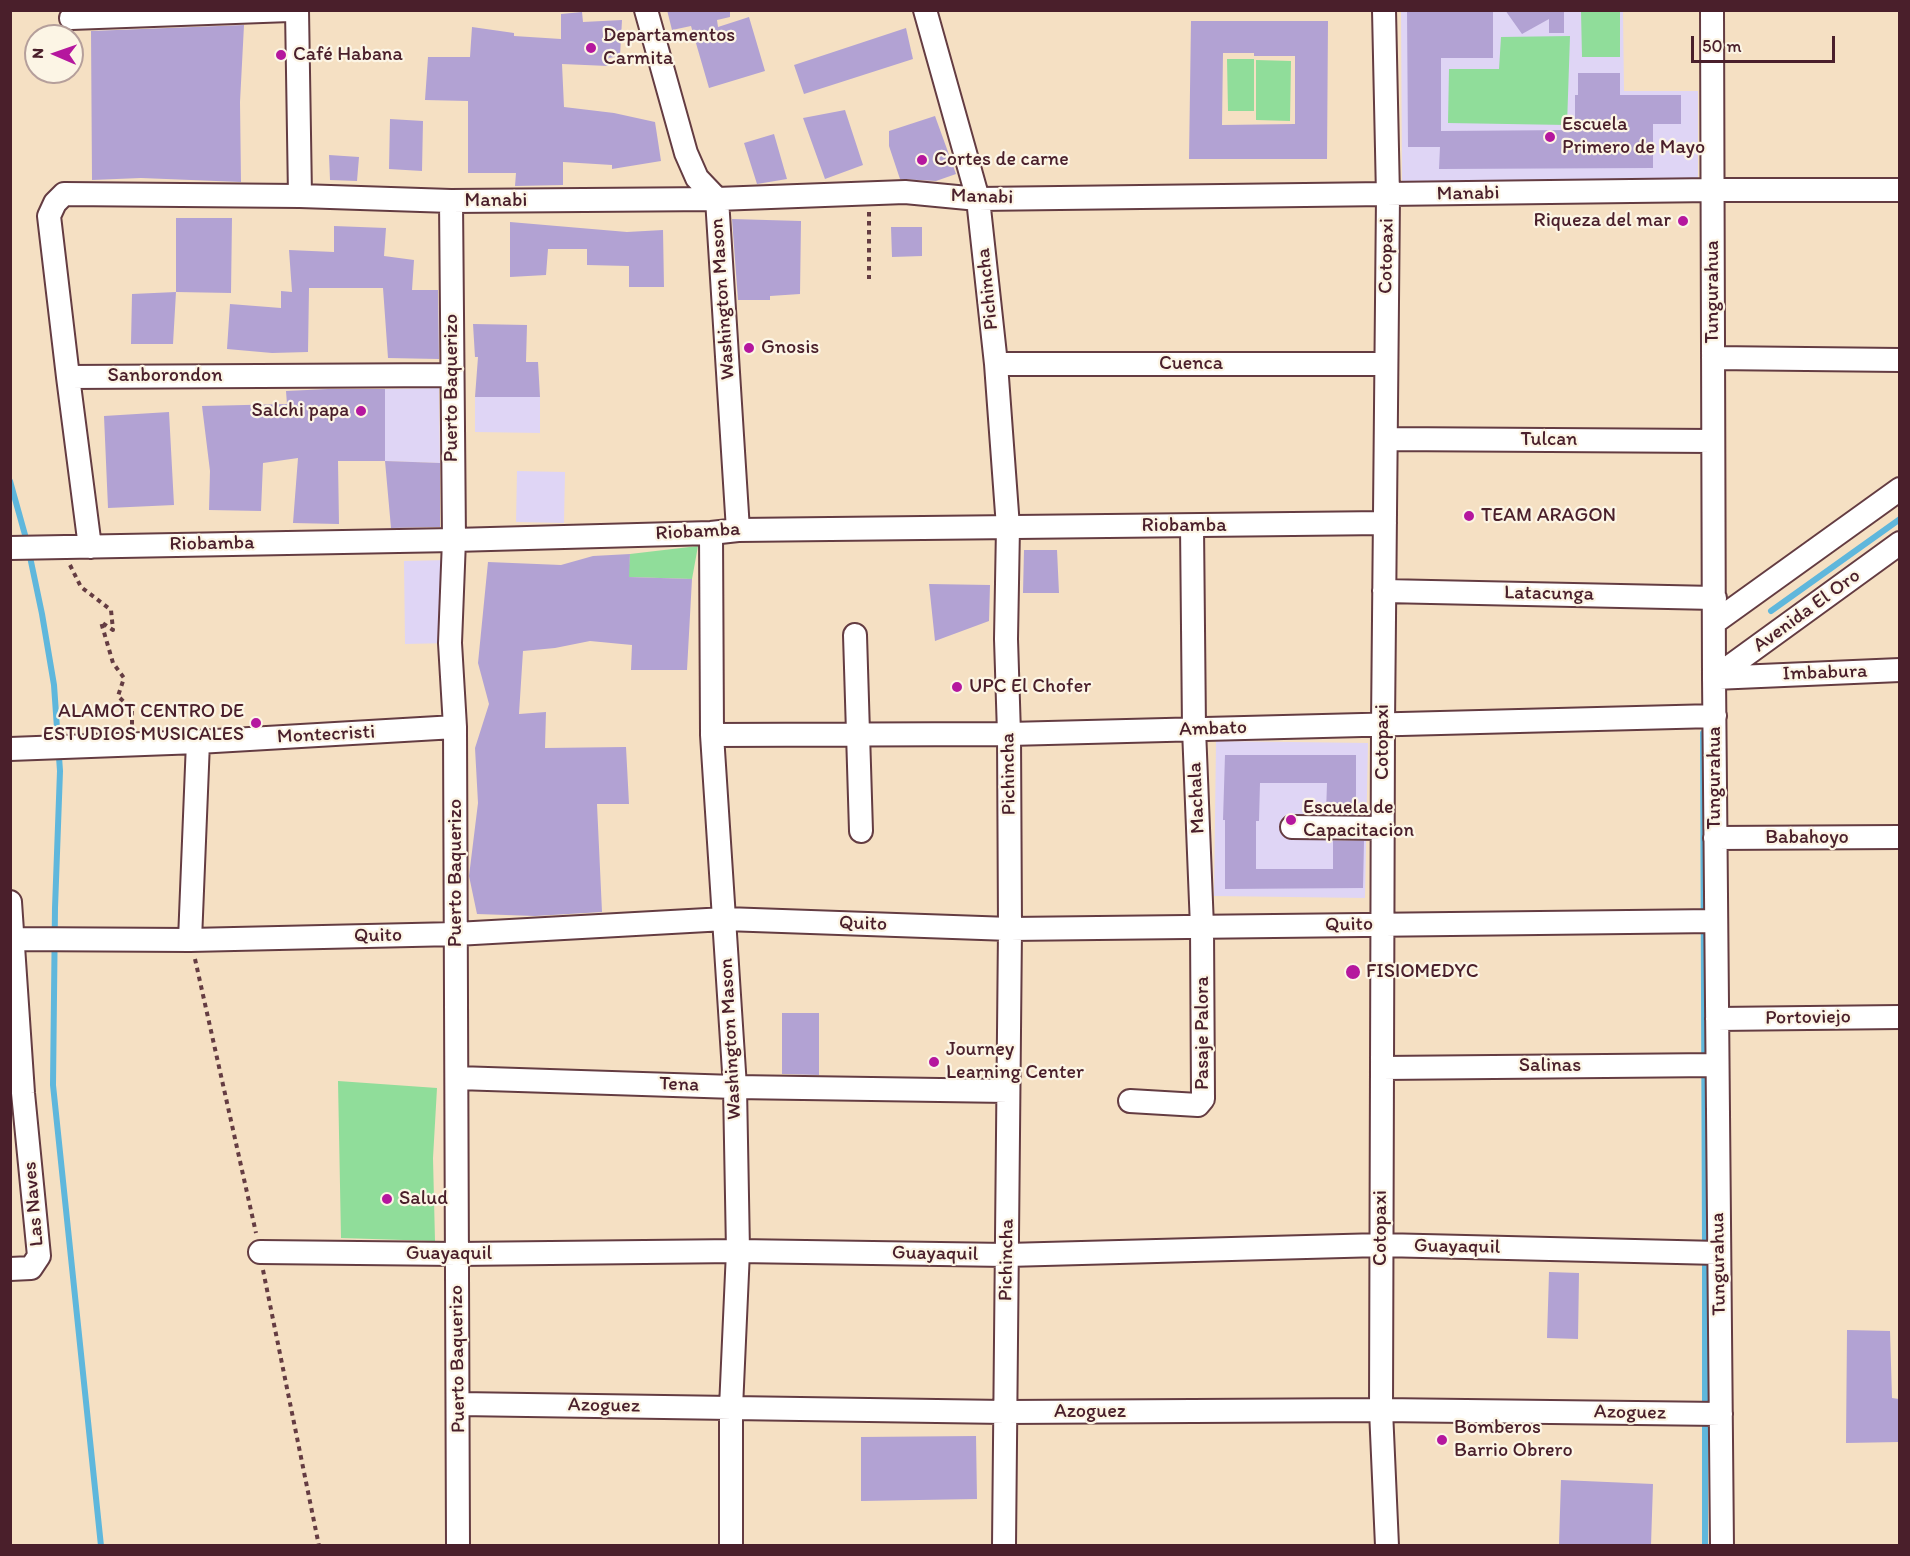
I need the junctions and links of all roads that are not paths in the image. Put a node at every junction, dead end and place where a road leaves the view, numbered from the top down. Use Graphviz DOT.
graph roads {
  1 [pos="290,10"];
  2 [pos="297,10"];
  3 [pos="646,10"];
  4 [pos="925,10"];
  5 [pos="1384,10"];
  6 [pos="1712,10"];
  7 [pos="71,18"];
  8 [pos="1713,190"];
  9 [pos="1899,190"];
  10 [pos="1388,195"];
  11 [pos="300,196"];
  12 [pos="717,199"];
  13 [pos="978,199"];
  14 [pos="451,201"];
  15 [pos="1713,358"];
  16 [pos="1899,360"];
  17 [pos="996,364"];
  18 [pos="1386,364"];
  19 [pos="452,375"];
  20 [pos="68,376"];
  21 [pos="1386,439"];
  22 [pos="1713,441"];
  23 [pos="1899,489"];
  24 [pos="1385,523"];
  25 [pos="1192,526"];
  26 [pos="1008,527"];
  27 [pos="738,530"];
  28 [pos="711,533"];
  29 [pos="454,540"];
  30 [pos="1899,543"];
  31 [pos="90,547"];
  32 [pos="13,548"];
  33 [pos="1384,591"];
  34 [pos="1715,597"];
  35 [pos="1715,622"];
  36 [pos="855,635"];
  37 [pos="1899,670"];
  38 [pos="1714,678"];
  39 [pos="1706,716"];
  40 [pos="1383,724"];
  41 [pos="455,727"];
  42 [pos="1194,729"];
  43 [pos="859,734"];
  44 [pos="1009,734"];
  45 [pos="712,735"];
  46 [pos="198,742"];
  47 [pos="10,749"];
  48 [pos="1292,827"];
  49 [pos="1383,828"];
  50 [pos="861,831"];
  51 [pos="1899,837"];
  52 [pos="1715,838"];
  53 [pos="10,902"];
  54 [pos="725,919"];
  55 [pos="1715,921"];
  56 [pos="1383,925"];
  57 [pos="1202,927"];
  58 [pos="1010,928"];
  59 [pos="456,934"];
  60 [pos="19,939"];
  61 [pos="190,940"];
  62 [pos="1899,1017"];
  63 [pos="1717,1019"];
  64 [pos="1717,1065"];
  65 [pos="1382,1068"];
  66 [pos="457,1078"];
  67 [pos="735,1087"];
  68 [pos="1008,1091"];
  69 [pos="17,1093"];
  70 [pos="1130,1101"];
  71 [pos="1381,1245"];
  72 [pos="738,1251"];
  73 [pos="260,1252"];
  74 [pos="1718,1253"];
  75 [pos="457,1254"];
  76 [pos="1007,1255"];
  77 [pos="10,1269"];
  78 [pos="459,1404"];
  79 [pos="731,1408"];
  80 [pos="1381,1410"];
  81 [pos="1005,1412"];
  82 [pos="1719,1414"];
  83 [pos="458,1545"];
  84 [pos="731,1545"];
  85 [pos="1004,1545"];
  86 [pos="1387,1545"];
  87 [pos="1722,1545"];
  1 -- 7 [label="street"];
  2 -- 11 [label="street"];
  3 -- 12 [label="street, Washington Mason"];
  4 -- 13 [label="street, Pichincha"];
  5 -- 10 [label="street, Cotopaxi"];
  6 -- 8 [label="street, Tungurahua"];
  8 -- 9 [label="street, Manabi"];
  8 -- 10 [label="street, Manabi"];
  8 -- 15 [label="street, Tungurahua"];
  10 -- 13 [label="street, Manabi"];
  10 -- 18 [label="street, Cotopaxi"];
  11 -- 14 [label="street, Manabi"];
  11 -- 20 [label="street, Manabi"];
  12 -- 13 [label="street, Manabi"];
  12 -- 14 [label="street, Manabi"];
  12 -- 27 [label="street, Washington Mason"];
  13 -- 17 [label="street, Pichincha"];
  14 -- 19 [label="street, Puerto Baquerizo"];
  15 -- 16 [label="street"];
  15 -- 22 [label="street, Tungurahua"];
  17 -- 18 [label="street, Cuenca"];
  17 -- 26 [label="street, Pichincha"];
  18 -- 21 [label="street, Cotopaxi"];
  19 -- 20 [label="street, Sanborondon"];
  19 -- 29 [label="street, Puerto Baquerizo"];
  20 -- 31 [label="street"];
  21 -- 22 [label="street, Tulcan"];
  21 -- 24 [label="street, Cotopaxi"];
  22 -- 34 [label="street, Tungurahua"];
  23 -- 35 [label="street"];
  24 -- 25 [label="street, Riobamba"];
  24 -- 33 [label="street, Cotopaxi"];
  25 -- 26 [label="street, Riobamba"];
  25 -- 42 [label="street, Machala"];
  26 -- 27 [label="street, Riobamba"];
  26 -- 44 [label="street, Pichincha"];
  27 -- 28 [label="street, Riobamba"];
  28 -- 29 [label="street, Riobamba"];
  28 -- 45 [label="street, Washington Mason"];
  29 -- 31 [label="street, Riobamba"];
  29 -- 41 [label="street, Puerto Baquerizo"];
  30 -- 38 [label="street, Avenida El Oro"];
  31 -- 32 [label="street, Riobamba"];
  33 -- 34 [label="street, Latacunga"];
  33 -- 40 [label="street, Cotopaxi"];
  34 -- 35 [label="street, Tungurahua"];
  35 -- 38 [label="street, Tungurahua"];
  36 -- 43 [label="street"];
  37 -- 38 [label="street, Imbabura"];
  38 -- 39 [label="street, Tungurahua"];
  39 -- 40 [label="street, Ambato"];
  39 -- 52 [label="street, Tungurahua"];
  40 -- 42 [label="street, Ambato"];
  40 -- 49 [label="street, Cotopaxi"];
  41 -- 46 [label="street, Montecristi"];
  41 -- 59 [label="street, Puerto Baquerizo"];
  42 -- 44 [label="street, Ambato"];
  42 -- 57 [label="street, Machala"];
  43 -- 44 [label="street, Ambato"];
  43 -- 45 [label="street, Ambato"];
  43 -- 50 [label="street"];
  44 -- 58 [label="street, Pichincha"];
  45 -- 54 [label="street, Washington Mason"];
  46 -- 47 [label="street, Montecristi"];
  46 -- 61 [label="street"];
  48 -- 49 [label="street"];
  49 -- 56 [label="street, Cotopaxi"];
  51 -- 52 [label="street, Babahoyo"];
  52 -- 55 [label="street, Tungurahua"];
  53 -- 60 [label="street, Las Naves"];
  54 -- 58 [label="street, Quito"];
  54 -- 59 [label="street, Quito"];
  54 -- 67 [label="street, Washington Mason"];
  55 -- 56 [label="street, Quito"];
  55 -- 63 [label="street, Tungurahua"];
  56 -- 57 [label="street, Quito"];
  56 -- 65 [label="street, Cotopaxi"];
  57 -- 58 [label="street, Quito"];
  57 -- 70 [label="street, Pasaje Palora"];
  58 -- 68 [label="street, Pichincha"];
  59 -- 61 [label="street, Quito"];
  59 -- 66 [label="street, Puerto Baquerizo"];
  60 -- 61 [label="street, Quito"];
  60 -- 69 [label="street, Las Naves"];
  62 -- 63 [label="street, Portoviejo"];
  63 -- 64 [label="street, Tungurahua"];
  64 -- 65 [label="street, Salinas"];
  64 -- 74 [label="street, Tungurahua"];
  65 -- 71 [label="street, Cotopaxi"];
  66 -- 67 [label="street, Tena"];
  66 -- 75 [label="street, Puerto Baquerizo"];
  67 -- 68 [label="street, Tena"];
  67 -- 72 [label="street, Washington Mason"];
  68 -- 76 [label="street, Pichincha"];
  69 -- 77 [label="street, Las Naves"];
  71 -- 74 [label="street, Guayaquil"];
  71 -- 76 [label="street, Guayaquil"];
  71 -- 80 [label="street, Cotopaxi"];
  72 -- 75 [label="street, Guayaquil"];
  72 -- 76 [label="street, Guayaquil"];
  72 -- 79 [label="street, Washington Mason"];
  73 -- 75 [label="street, Guayaquil"];
  74 -- 82 [label="street, Tungurahua"];
  75 -- 78 [label="street, Puerto Baquerizo"];
  76 -- 81 [label="street, Pichincha"];
  78 -- 79 [label="street, Azoguez"];
  78 -- 83 [label="street, Puerto Baquerizo"];
  79 -- 81 [label="street, Azoguez"];
  79 -- 84 [label="street, Washington Mason"];
  80 -- 81 [label="street, Azoguez"];
  80 -- 82 [label="street, Azoguez"];
  80 -- 86 [label="street, Cotopaxi"];
  81 -- 85 [label="street, Pichincha"];
  82 -- 87 [label="street, Tungurahua"];
}
